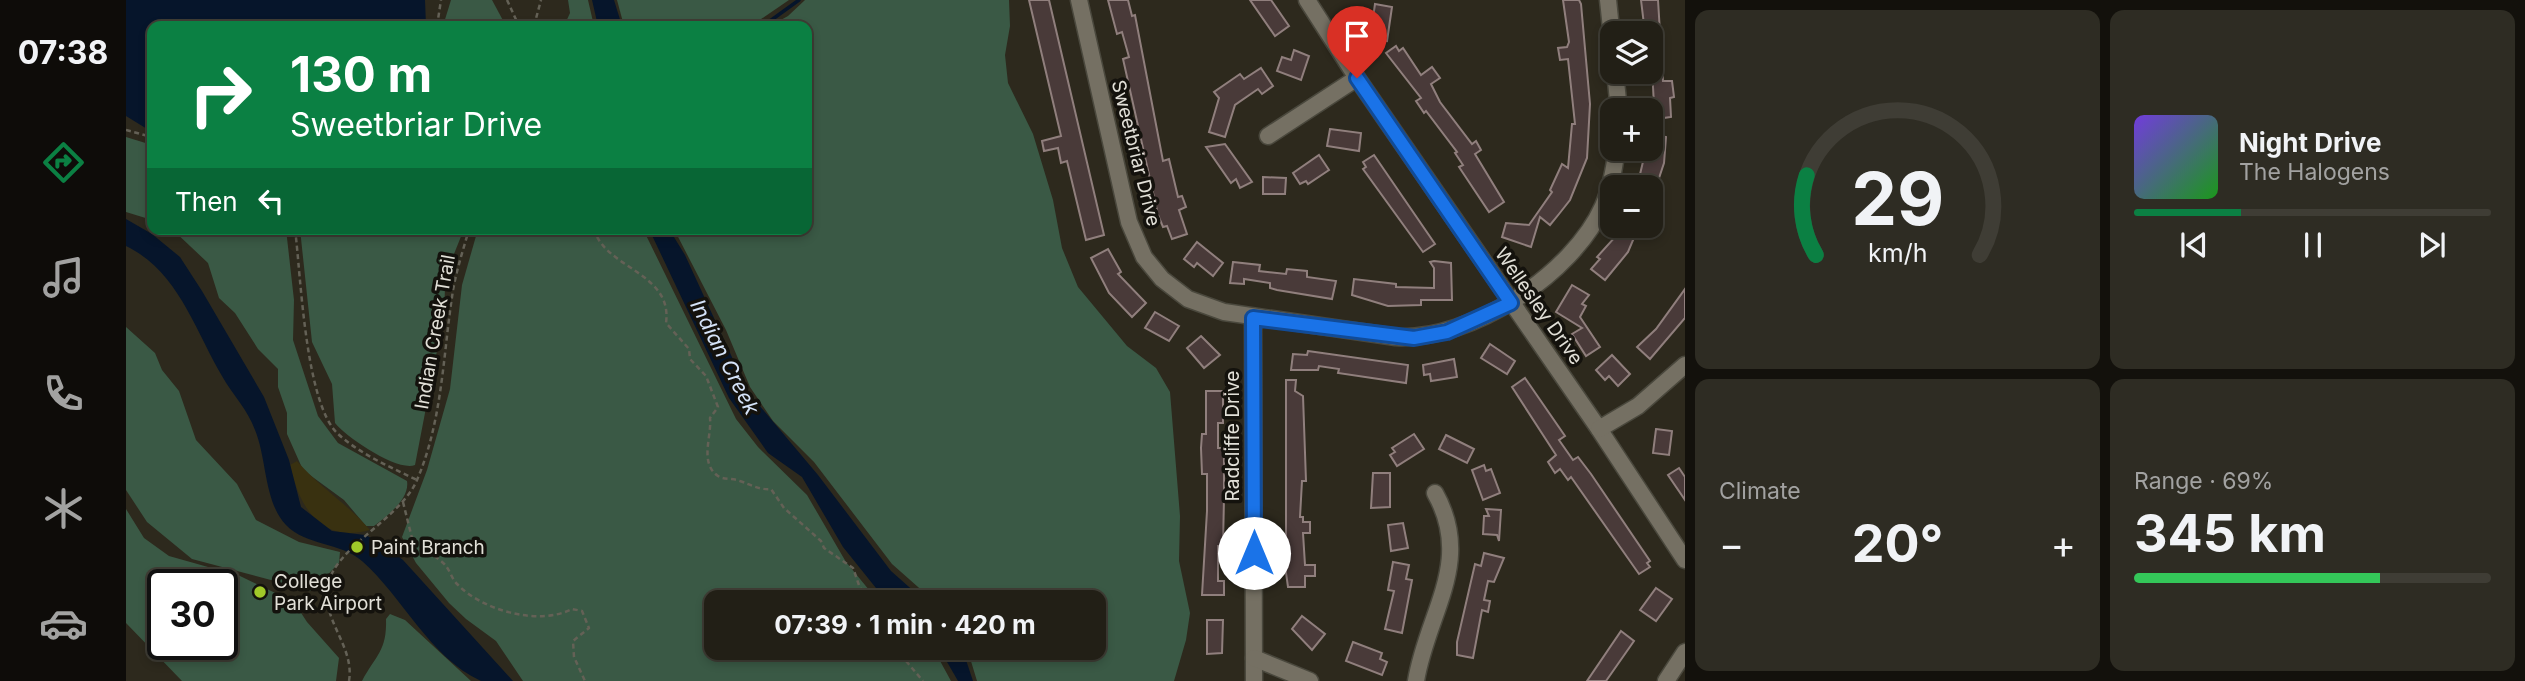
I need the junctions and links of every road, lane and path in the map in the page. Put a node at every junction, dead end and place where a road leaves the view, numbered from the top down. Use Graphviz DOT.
graph roads {
  1 [pos="441,0"];
  2 [pos="507,0"];
  3 [pos="541,0"];
  4 [pos="1079,0"];
  5 [pos="1608,0"];
  6 [pos="1316,3"];
  7 [pos="438,21"];
  8 [pos="517,21"];
  9 [pos="535,21"];
  10 [pos="1610,21"];
  11 [pos="1357,78"];
  12 [pos="126,130"];
  13 [pos="147,136"];
  14 [pos="1268,136"];
  15 [pos="1615,161"];
  16 [pos="296,235"];
  17 [pos="467,235"];
  18 [pos="597,235"];
  19 [pos="1511,303"];
  20 [pos="1253,318"];
  21 [pos="1685,365"];
  22 [pos="1599,429"];
  23 [pos="417,480"];
  24 [pos="1435,493"];
  25 [pos="403,502"];
  26 [pos="1685,560"];
  27 [pos="862,590"];
  28 [pos="1685,652"];
  29 [pos="1254,658"];
  30 [pos="905,660"];
  31 [pos="349,681"];
  32 [pos="585,681"];
  33 [pos="923,681"];
  34 [pos="1254,681"];
  35 [pos="1310,681"];
  36 [pos="1416,681"];
  37 [pos="1666,681"];
  1 -- 7 [label="path"];
  2 -- 8 [label="path"];
  3 -- 9 [label="path"];
  4 -- 20 [label="street, Sweetbriar Drive"];
  5 -- 10 [label="street"];
  6 -- 11 [label="street, Wellesley Drive"];
  11 -- 14 [label="street"];
  11 -- 19 [label="street, Wellesley Drive"];
  12 -- 13 [label="path"];
  15 -- 19 [label="street, Sweetbriar Drive"];
  16 -- 23 [label="path"];
  17 -- 23 [label="path, Indian Creek Trail"];
  18 -- 27 [label="path"];
  19 -- 20 [label="street, Sweetbriar Drive"];
  19 -- 22 [label="street, Wellesley Drive"];
  20 -- 29 [label="street, Radcliffe Drive"];
  21 -- 22 [label="street"];
  22 -- 26 [label="street, Wellesley Drive"];
  23 -- 25 [label="path, Indian Creek Trail"];
  24 -- 36 [label="street"];
  25 -- 31 [label="path, Indian Creek Trail"];
  25 -- 32 [label="path"];
  28 -- 37 [label="street"];
  29 -- 34 [label="street, Radcliffe Drive"];
  29 -- 35 [label="street"];
  30 -- 33 [label="path"];
}
